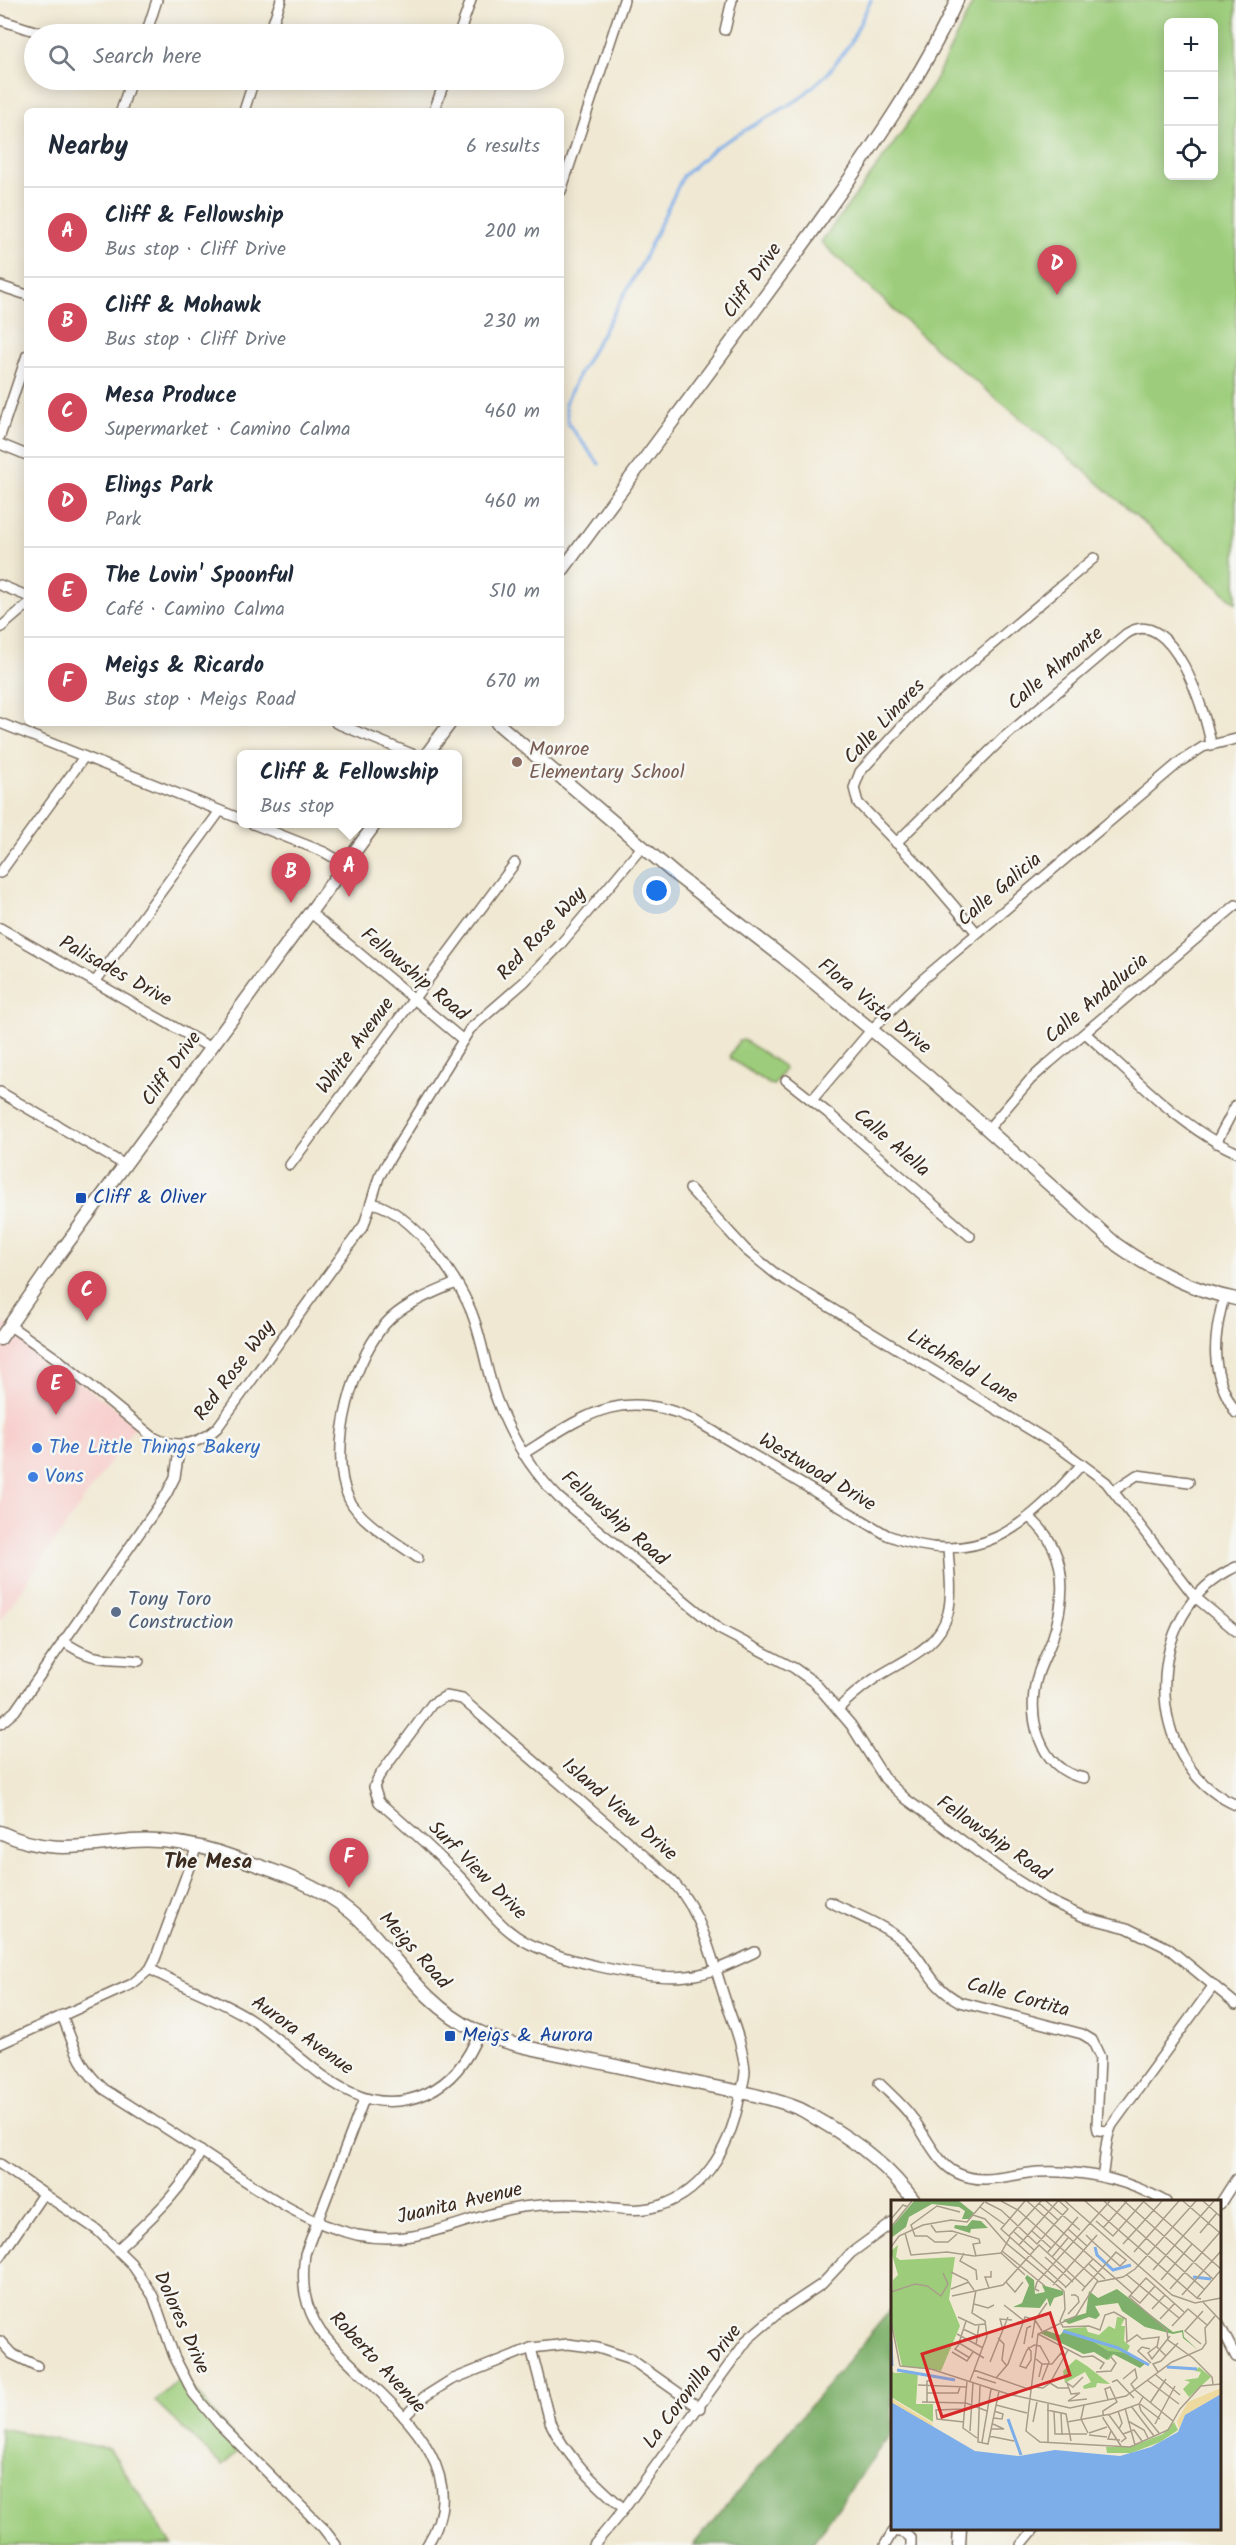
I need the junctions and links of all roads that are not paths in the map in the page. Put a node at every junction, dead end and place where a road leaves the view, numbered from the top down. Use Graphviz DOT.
graph roads {
  1 [pos="157,0"];
  2 [pos="281,0"];
  3 [pos="471,0"];
  4 [pos="624,0"];
  5 [pos="732,0"];
  6 [pos="957,0"];
  7 [pos="0,20"];
  8 [pos="149,24"];
  9 [pos="273,24"];
  10 [pos="463,24"];
  11 [pos="24,28"];
  12 [pos="725,30"];
  13 [pos="128,90"];
  14 [pos="251,90"];
  15 [pos="441,90"];
  16 [pos="122,108"];
  17 [pos="245,108"];
  18 [pos="435,108"];
  19 [pos="564,182"];
  20 [pos="0,286"];
  21 [pos="24,294"];
  22 [pos="24,364"];
  23 [pos="0,436"];
  24 [pos="0,444"];
  25 [pos="24,454"];
  26 [pos="1094,558"];
  27 [pos="564,568"];
  28 [pos="0,585"];
  29 [pos="24,595"];
  30 [pos="24,608"];
  31 [pos="0,628"];
  32 [pos="0,723"];
  33 [pos="343,726"];
  34 [pos="448,726"];
  35 [pos="501,726"];
  36 [pos="1236,739"];
  37 [pos="1211,744"];
  38 [pos="402,750"];
  39 [pos="430,750"];
  40 [pos="84,757"];
  41 [pos="220,811"];
  42 [pos="237,817"];
  43 [pos="263,828"];
  44 [pos="372,828"];
  45 [pos="896,843"];
  46 [pos="642,847"];
  47 [pos="515,863"];
  48 [pos="345,864"];
  49 [pos="0,873"];
  50 [pos="1236,905"];
  51 [pos="311,913"];
  52 [pos="0,928"];
  53 [pos="978,933"];
  54 [pos="95,982"];
  55 [pos="415,1000"];
  56 [pos="872,1029"];
  57 [pos="1085,1033"];
  58 [pos="463,1040"];
  59 [pos="211,1048"];
  60 [pos="786,1080"];
  61 [pos="0,1092"];
  62 [pos="812,1100"];
  63 [pos="1236,1105"];
  64 [pos="989,1128"];
  65 [pos="1216,1143"];
  66 [pos="1236,1152"];
  67 [pos="125,1165"];
  68 [pos="290,1165"];
  69 [pos="690,1190"];
  70 [pos="372,1203"];
  71 [pos="970,1236"];
  72 [pos="456,1283"];
  73 [pos="1230,1298"];
  74 [pos="9,1325"];
  75 [pos="0,1339"];
  76 [pos="1236,1413"];
  77 [pos="180,1445"];
  78 [pos="523,1454"];
  79 [pos="1082,1464"];
  80 [pos="1189,1482"];
  81 [pos="1113,1491"];
  82 [pos="1030,1518"];
  83 [pos="948,1548"];
  84 [pos="418,1558"];
  85 [pos="1236,1567"];
  86 [pos="1195,1597"];
  87 [pos="1236,1631"];
  88 [pos="63,1641"];
  89 [pos="139,1661"];
  90 [pos="838,1708"];
  91 [pos="0,1724"];
  92 [pos="378,1776"];
  93 [pos="1084,1778"];
  94 [pos="1236,1805"];
  95 [pos="0,1832"];
  96 [pos="197,1846"];
  97 [pos="830,1902"];
  98 [pos="755,1952"];
  99 [pos="150,1969"];
  100 [pos="715,1969"];
  101 [pos="1214,1985"];
  102 [pos="1236,2004"];
  103 [pos="62,2015"];
  104 [pos="479,2032"];
  105 [pos="0,2044"];
  106 [pos="879,2084"];
  107 [pos="741,2093"];
  108 [pos="364,2099"];
  109 [pos="1109,2131"];
  110 [pos="201,2151"];
  111 [pos="0,2164"];
  112 [pos="1101,2177"];
  113 [pos="1236,2179"];
  114 [pos="43,2194"];
  115 [pos="913,2200"];
  116 [pos="1162,2200"];
  117 [pos="1221,2202"];
  118 [pos="317,2221"];
  119 [pos="891,2224"];
  120 [pos="119,2248"];
  121 [pos="0,2257"];
  122 [pos="1221,2328"];
  123 [pos="0,2341"];
  124 [pos="531,2348"];
  125 [pos="1236,2357"];
  126 [pos="37,2366"];
  127 [pos="700,2408"];
  128 [pos="404,2417"];
  129 [pos="624,2509"];
  130 [pos="960,2530"];
  131 [pos="1034,2530"];
  132 [pos="336,2545"];
  133 [pos="427,2545"];
  134 [pos="594,2545"];
  135 [pos="885,2545"];
  136 [pos="911,2545"];
  137 [pos="959,2545"];
  138 [pos="1021,2545"];
  1 -- 8 [label="street"];
  2 -- 9 [label="street"];
  3 -- 10 [label="street"];
  4 -- 19 [label="street"];
  5 -- 12 [label="street"];
  6 -- 27 [label="main road, Cliff Drive"];
  7 -- 11 [label="street"];
  13 -- 16 [label="street"];
  14 -- 17 [label="street"];
  15 -- 18 [label="street"];
  20 -- 21 [label="street"];
  22 -- 23 [label="street"];
  24 -- 25 [label="street"];
  26 -- 45 [label="street, Calle Linares"];
  28 -- 29 [label="street"];
  30 -- 31 [label="street"];
  32 -- 40 [label="street"];
  33 -- 38 [label="street"];
  34 -- 39 [label="main road"];
  35 -- 46 [label="main road, Flora Vista Drive"];
  36 -- 37 [label="street, Calle Galicia"];
  37 -- 45 [label="street, Calle Almonte"];
  37 -- 53 [label="street, Calle Galicia"];
  40 -- 41 [label="street"];
  40 -- 49 [label="street"];
  41 -- 42 [label="street"];
  41 -- 54 [label="street"];
  43 -- 48 [label="street"];
  44 -- 48 [label="main road, Cliff Drive"];
  45 -- 53 [label="street, Calle Linares"];
  46 -- 56 [label="main road, Flora Vista Drive"];
  46 -- 58 [label="street, Red Rose Way"];
  47 -- 55 [label="street, White Avenue"];
  48 -- 51 [label="main road, Cliff Drive"];
  50 -- 57 [label="street, Calle Andalucia"];
  51 -- 55 [label="street, Fellowship Road"];
  51 -- 59 [label="main road, Cliff Drive"];
  52 -- 54 [label="street, Palisades Drive"];
  53 -- 56 [label="street, Calle Galicia"];
  54 -- 59 [label="street, Palisades Drive"];
  55 -- 58 [label="street, Fellowship Road"];
  55 -- 68 [label="street, White Avenue"];
  56 -- 62 [label="street, Calle Galicia"];
  56 -- 64 [label="main road, Flora Vista Drive"];
  57 -- 64 [label="street, Calle Andalucia"];
  57 -- 65 [label="street"];
  58 -- 70 [label="street, Fellowship Road"];
  59 -- 67 [label="main road, Cliff Drive"];
  60 -- 62 [label="street, Calle Alella"];
  61 -- 67 [label="street"];
  62 -- 71 [label="street, Calle Alella"];
  63 -- 65 [label="street"];
  64 -- 73 [label="main road, Flora Vista Drive"];
  65 -- 66 [label="street"];
  67 -- 74 [label="main road, Cliff Drive"];
  69 -- 79 [label="street, Litchfield Lane"];
  70 -- 72 [label="street, Fellowship Road"];
  70 -- 77 [label="street, Red Rose Way"];
  72 -- 78 [label="street, Fellowship Road"];
  72 -- 84 [label="street"];
  73 -- 76 [label="street"];
  74 -- 75 [label="main road, Cliff Drive"];
  74 -- 77 [label="street"];
  77 -- 88 [label="street"];
  78 -- 83 [label="street, Westwood Drive"];
  78 -- 90 [label="street, Fellowship Road"];
  79 -- 81 [label="street, Litchfield Lane"];
  79 -- 82 [label="street, Westwood Drive"];
  80 -- 81 [label="street"];
  81 -- 86 [label="street, Litchfield Lane"];
  82 -- 83 [label="street, Westwood Drive"];
  82 -- 93 [label="street"];
  83 -- 90 [label="street"];
  85 -- 86 [label="street"];
  86 -- 87 [label="street, Litchfield Lane"];
  86 -- 94 [label="street"];
  88 -- 89 [label="street"];
  88 -- 91 [label="street"];
  90 -- 101 [label="street, Fellowship Road"];
  92 -- 100 [label="street, Surf View Drive"];
  92 -- 100 [label="street, Island View Drive"];
  95 -- 96 [label="main road, Meigs Road"];
  96 -- 99 [label="street"];
  96 -- 104 [label="main road, Meigs Road"];
  97 -- 109 [label="street, Calle Cortita"];
  98 -- 100 [label="street, Surf View Drive"];
  99 -- 103 [label="street"];
  99 -- 108 [label="street, Aurora Avenue"];
  100 -- 107 [label="street, Island View Drive"];
  101 -- 102 [label="street, Fellowship Road"];
  101 -- 109 [label="street"];
  103 -- 105 [label="street"];
  103 -- 110 [label="street, Juanita Avenue"];
  104 -- 107 [label="main road, Meigs Road"];
  104 -- 108 [label="street, Aurora Avenue"];
  106 -- 112 [label="street"];
  107 -- 115 [label="main road, Meigs Road"];
  107 -- 118 [label="street, Juanita Avenue"];
  108 -- 118 [label="street, Roberto Avenue"];
  109 -- 112 [label="street"];
  110 -- 118 [label="street, Juanita Avenue"];
  110 -- 120 [label="street"];
  111 -- 114 [label="street, Dolores Drive"];
  112 -- 116 [label="street"];
  113 -- 117 [label="street"];
  114 -- 120 [label="street, Dolores Drive"];
  114 -- 121 [label="street"];
  118 -- 128 [label="street, Roberto Avenue"];
  119 -- 127 [label="street, La Coronilla Drive"];
  120 -- 132 [label="street, Dolores Drive"];
  122 -- 125 [label="street"];
  123 -- 126 [label="street"];
  124 -- 127 [label="street"];
  124 -- 128 [label="street"];
  124 -- 129 [label="street"];
  127 -- 129 [label="street, La Coronilla Drive"];
  128 -- 133 [label="street, Roberto Avenue"];
  129 -- 134 [label="street, La Coronilla Drive"];
  130 -- 137 [label="main road"];
  131 -- 138 [label="street"];
  135 -- 136 [label="street"];
}
